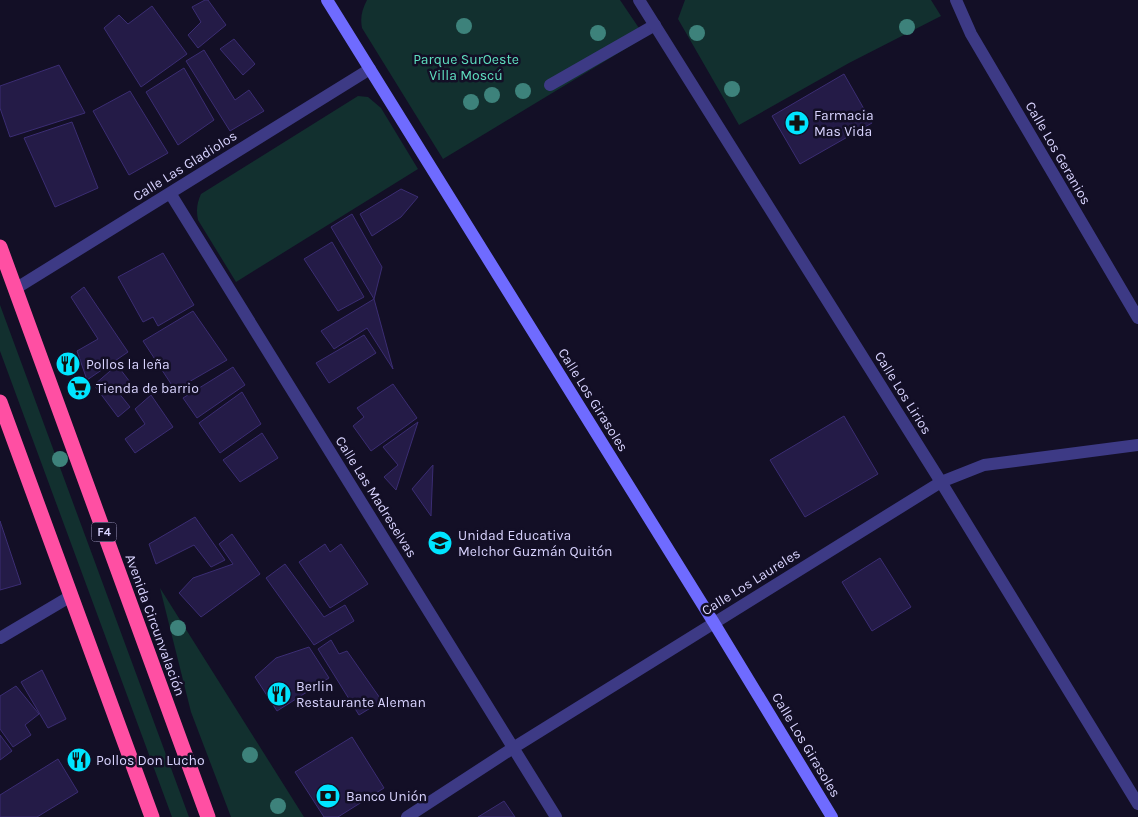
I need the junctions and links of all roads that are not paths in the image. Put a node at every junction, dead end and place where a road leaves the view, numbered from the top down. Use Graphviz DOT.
graph roads {
  1 [pos="327,0"];
  2 [pos="639,0"];
  3 [pos="956,0"];
  4 [pos="654,25"];
  5 [pos="370,70"];
  6 [pos="550,85"];
  7 [pos="170,193"];
  8 [pos="0,247"];
  9 [pos="15,289"];
  10 [pos="1138,318"];
  11 [pos="0,402"];
  12 [pos="1138,445"];
  13 [pos="941,482"];
  14 [pos="71,596"];
  15 [pos="714,623"];
  16 [pos="0,638"];
  17 [pos="514,748"];
  18 [pos="1138,804"];
  19 [pos="152,817"];
  20 [pos="208,817"];
  21 [pos="407,817"];
  22 [pos="556,817"];
  23 [pos="832,817"];
  1 -- 5 [label="street, Calle Los Girasoles"];
  2 -- 4 [label="street, Calle Los Lirios"];
  3 -- 10 [label="street, Calle Los Geranios"];
  4 -- 6 [label="street"];
  4 -- 13 [label="street, Calle Los Lirios"];
  5 -- 7 [label="street, Calle Las Gladiolos"];
  5 -- 15 [label="street, Calle Los Girasoles"];
  7 -- 9 [label="street, Calle Las Gladiolos"];
  7 -- 17 [label="street, Calle Las Madreselvas"];
  8 -- 9 [label="highway, Avenida Circunvalación / F4"];
  9 -- 20 [label="highway, Avenida Circunvalación / F4"];
  11 -- 14 [label="highway"];
  12 -- 13 [label="street, Calle Los Laureles"];
  13 -- 15 [label="street, Calle Los Laureles"];
  13 -- 18 [label="street, Calle Los Lirios"];
  14 -- 16 [label="street"];
  14 -- 19 [label="highway"];
  15 -- 17 [label="street, Calle Los Laureles"];
  15 -- 23 [label="street, Calle Los Girasoles"];
  17 -- 21 [label="street, Calle Los Laureles"];
  17 -- 22 [label="street, Calle Las Madreselvas"];
}
